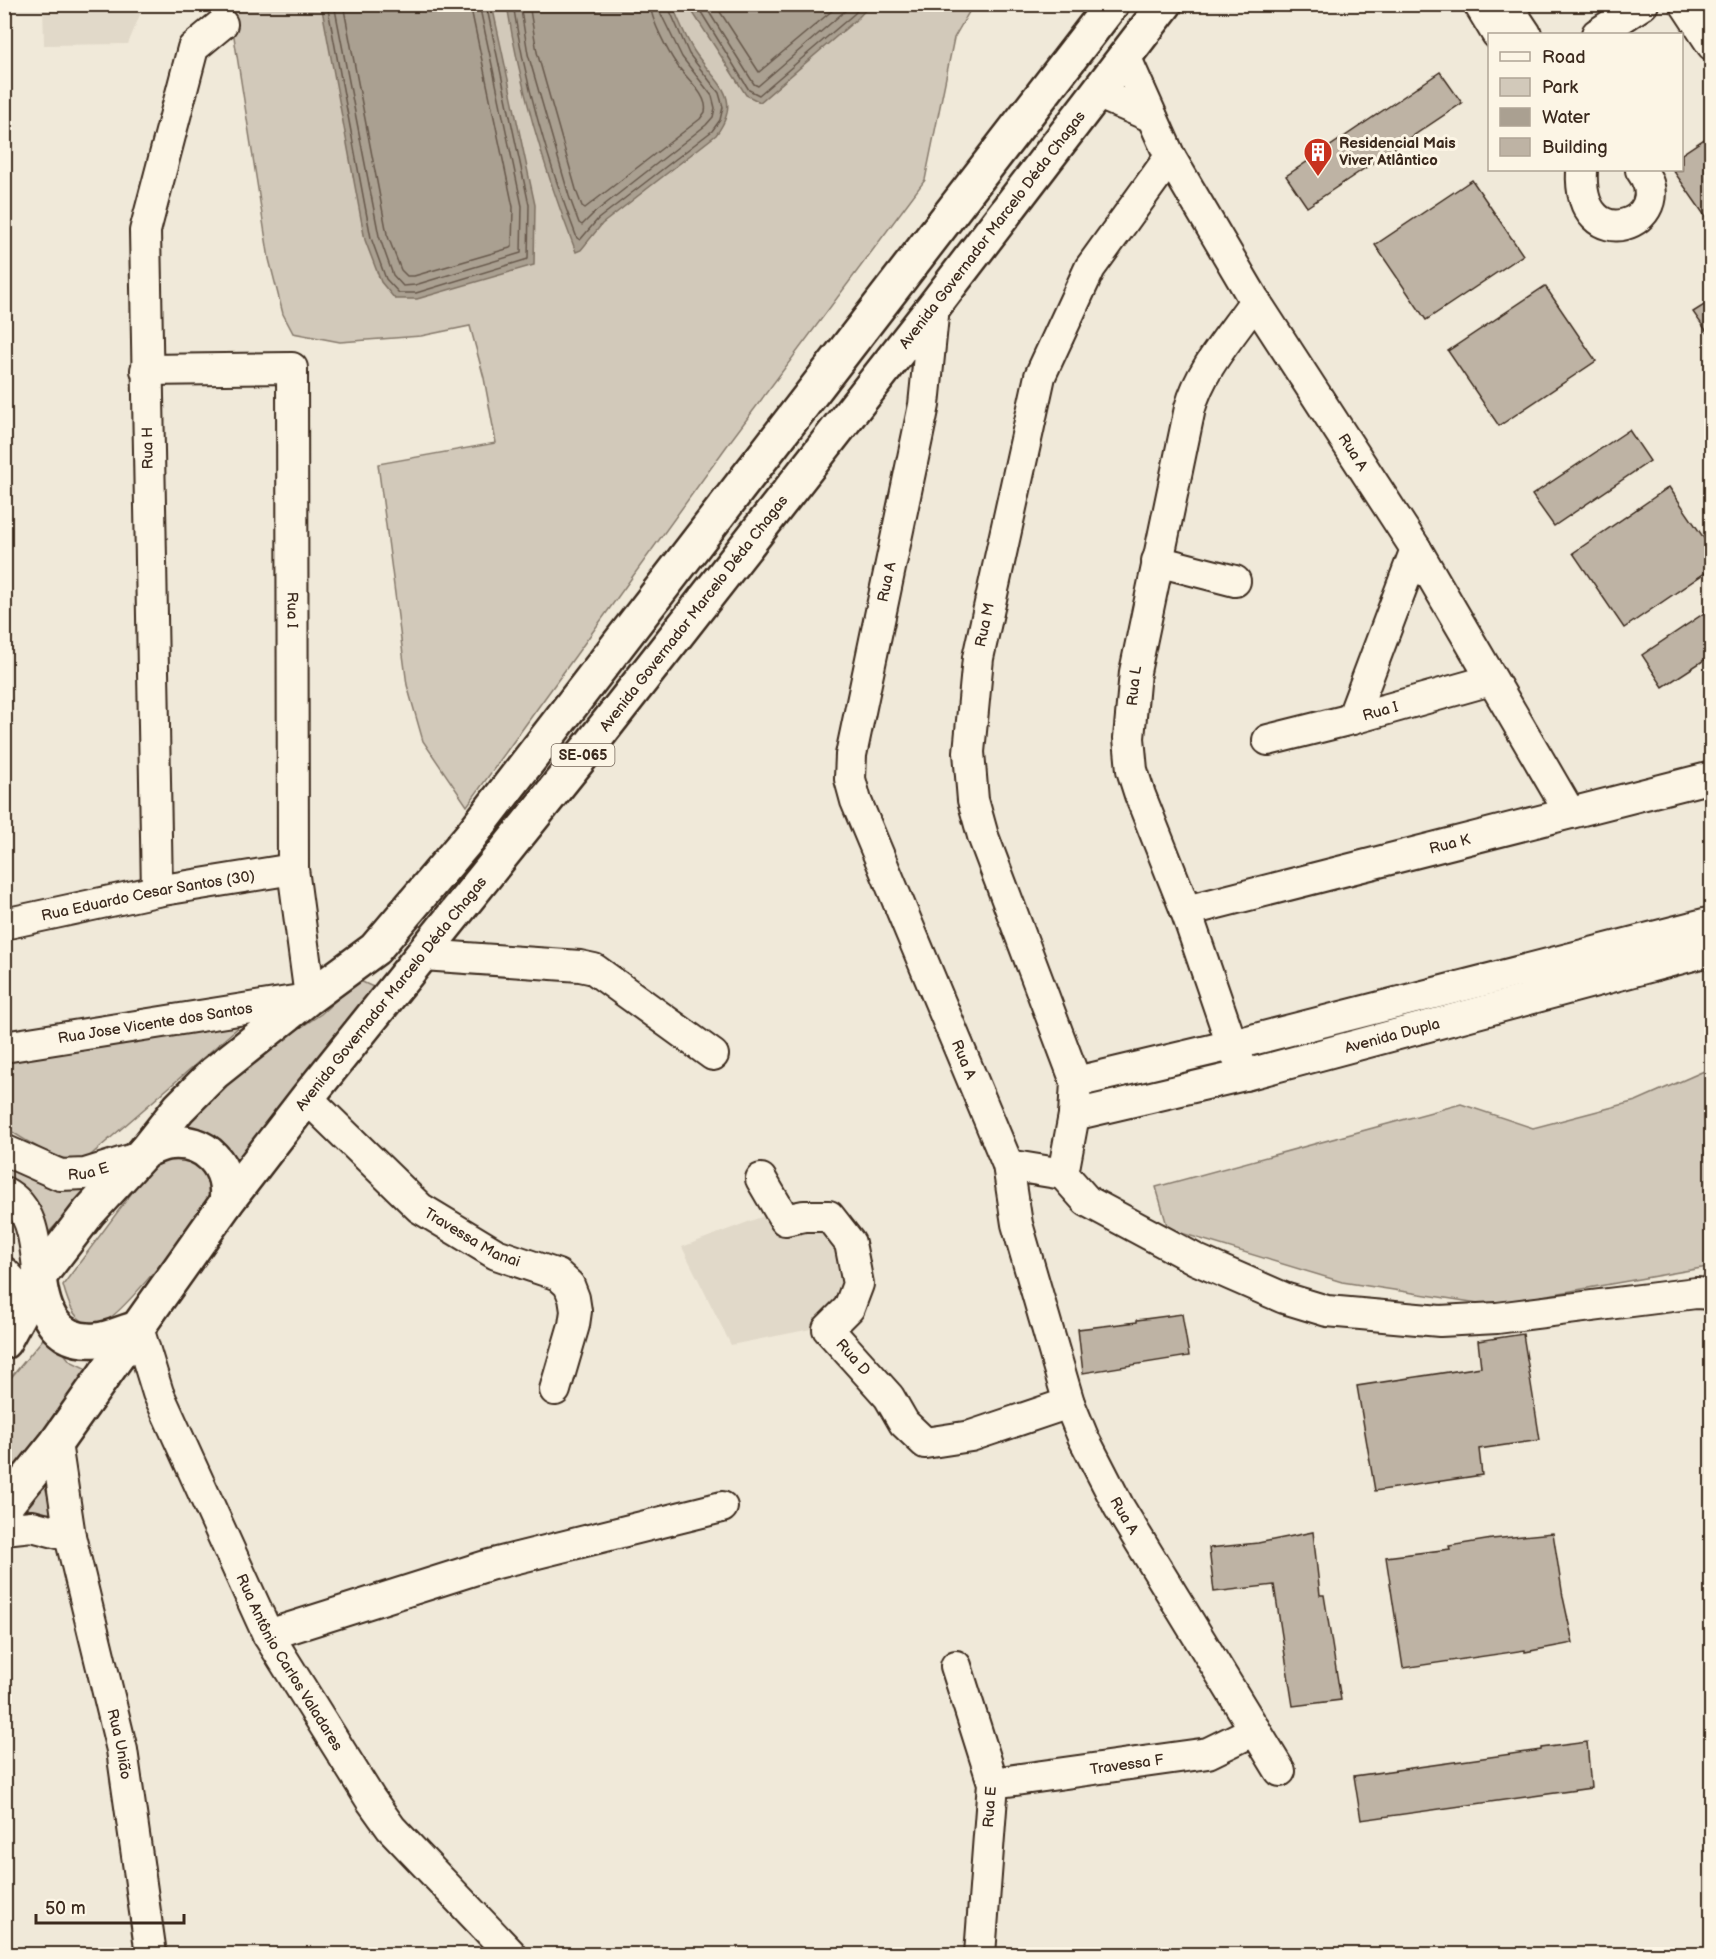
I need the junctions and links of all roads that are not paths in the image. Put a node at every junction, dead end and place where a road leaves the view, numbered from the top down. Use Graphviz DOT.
graph roads {
  1 [pos="1112,4"];
  2 [pos="1165,4"];
  3 [pos="1479,4"];
  4 [pos="1506,4"];
  5 [pos="1643,4"];
  6 [pos="1685,4"];
  7 [pos="222,24"];
  8 [pos="1496,33"];
  9 [pos="1525,33"];
  10 [pos="1599,33"];
  11 [pos="1712,45"];
  12 [pos="1125,56"];
  13 [pos="1097,93"];
  14 [pos="1152,117"];
  15 [pos="1170,157"];
  16 [pos="1582,171"];
  17 [pos="1642,171"];
  18 [pos="1255,301"];
  19 [pos="934,306"];
  20 [pos="146,370"];
  21 [pos="1416,549"];
  22 [pos="1157,561"];
  23 [pos="1235,581"];
  24 [pos="1491,680"];
  25 [pos="1352,719"];
  26 [pos="1268,740"];
  27 [pos="1712,777"];
  28 [pos="1570,813"];
  29 [pos="293,869"];
  30 [pos="157,891"];
  31 [pos="1186,911"];
  32 [pos="1712,922"];
  33 [pos="4,924"];
  34 [pos="1712,950"];
  35 [pos="423,955"];
  36 [pos="309,998"];
  37 [pos="1232,1045"];
  38 [pos="4,1047"];
  39 [pos="713,1055"];
  40 [pos="1245,1075"];
  41 [pos="1076,1082"];
  42 [pos="307,1098"];
  43 [pos="1074,1115"];
  44 [pos="4,1150"];
  45 [pos="142,1154"];
  46 [pos="1008,1166"];
  47 [pos="1062,1174"];
  48 [pos="761,1179"];
  49 [pos="7,1196"];
  50 [pos="226,1203"];
  51 [pos="4,1272"];
  52 [pos="33,1287"];
  53 [pos="1712,1294"];
  54 [pos="138,1328"];
  55 [pos="4,1342"];
  56 [pos="555,1390"];
  57 [pos="1069,1403"];
  58 [pos="56,1443"];
  59 [pos="722,1507"];
  60 [pos="4,1508"];
  61 [pos="4,1529"];
  62 [pos="70,1536"];
  63 [pos="268,1635"];
  64 [pos="956,1666"];
  65 [pos="1256,1730"];
  66 [pos="1280,1771"];
  67 [pos="993,1783"];
  68 [pos="151,1954"];
  69 [pos="511,1954"];
  70 [pos="980,1954"];
  1 -- 36 [label="main road, SE-065"];
  2 -- 12 [label="main road, Avenida Governador Marcelo Déda Chagas / SE-065"];
  3 -- 8 [label="street"];
  4 -- 9 [label="street"];
  5 -- 10 [label="street"];
  6 -- 11 [label="street"];
  7 -- 20 [label="street, Rua H"];
  12 -- 13 [label="main road, Avenida Governador Marcelo Déda Chagas / SE-065"];
  12 -- 14 [label="street, Rua A"];
  13 -- 14 [label="street"];
  13 -- 19 [label="main road, Avenida Governador Marcelo Déda Chagas / SE-065"];
  14 -- 15 [label="street, Rua A"];
  15 -- 18 [label="street, Rua A"];
  15 -- 41 [label="street, Rua M"];
  16 -- 17 [label="street"];
  18 -- 21 [label="street, Rua A"];
  18 -- 22 [label="street, Rua L"];
  19 -- 35 [label="main road, Avenida Governador Marcelo Déda Chagas / SE-065"];
  19 -- 46 [label="street, Rua A"];
  20 -- 29 [label="street, Rua I"];
  20 -- 30 [label="street, Rua H"];
  21 -- 24 [label="street, Rua A"];
  21 -- 25 [label="street"];
  22 -- 23 [label="street"];
  22 -- 31 [label="street, Rua L"];
  24 -- 25 [label="street, Rua I"];
  24 -- 28 [label="street, Rua A"];
  25 -- 26 [label="street, Rua I"];
  27 -- 28 [label="street, Rua K"];
  28 -- 31 [label="street, Rua K"];
  29 -- 30 [label="street, Rua Eduardo Cesar Santos (30)"];
  29 -- 36 [label="street, Rua I"];
  30 -- 33 [label="street, Rua Eduardo Cesar Santos (30)"];
  31 -- 37 [label="street, Rua L"];
  32 -- 37 [label="street, Avenida Dupla"];
  34 -- 40 [label="street, Avenida Dupla"];
  35 -- 39 [label="street"];
  35 -- 42 [label="main road, Avenida Governador Marcelo Déda Chagas / SE-065"];
  36 -- 38 [label="street, Rua Jose Vicente dos Santos"];
  36 -- 45 [label="main road, SE-065"];
  37 -- 40 [label="street, Rua L"];
  37 -- 41 [label="street, Avenida Dupla"];
  40 -- 43 [label="street, Avenida Dupla"];
  41 -- 43 [label="street, Rua M"];
  42 -- 50 [label="main road, Avenida Governador Marcelo Déda Chagas / SE-065"];
  42 -- 56 [label="street, Travessa Manai"];
  43 -- 47 [label="street, Rua M"];
  44 -- 45 [label="street, Rua E"];
  45 -- 50 [label="main road"];
  45 -- 52 [label="main road, SE-065"];
  46 -- 47 [label="street"];
  46 -- 57 [label="street, Rua A"];
  47 -- 53 [label="street"];
  48 -- 57 [label="street, Rua D"];
  49 -- 52 [label="street"];
  50 -- 54 [label="main road, Avenida Governador Marcelo Déda Chagas / SE-065"];
  51 -- 52 [label="street"];
  52 -- 54 [label="main road"];
  52 -- 55 [label="main road, SE-065"];
  54 -- 58 [label="main road, Avenida Governador Marcelo Déda Chagas / SE-065"];
  54 -- 63 [label="street, Rua Antônio Carlos Valadares"];
  57 -- 65 [label="street, Rua A"];
  58 -- 60 [label="main road, Avenida Governador Marcelo Déda Chagas / SE-065"];
  58 -- 62 [label="street, Rua União"];
  59 -- 63 [label="street"];
  61 -- 62 [label="street"];
  62 -- 68 [label="street, Rua União"];
  63 -- 69 [label="street, Rua Antônio Carlos Valadares"];
  64 -- 67 [label="street, Rua E"];
  65 -- 66 [label="street, Rua A"];
  65 -- 67 [label="street, Travessa F"];
  67 -- 70 [label="street, Rua E"];
}
